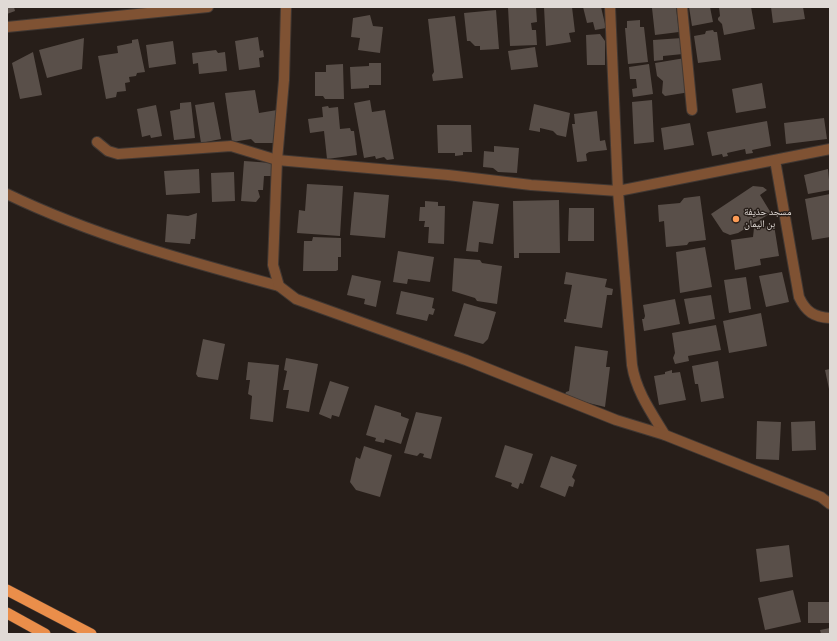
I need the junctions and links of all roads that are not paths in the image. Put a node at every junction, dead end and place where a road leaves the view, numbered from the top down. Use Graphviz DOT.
graph roads {
  1 [pos="208,7"];
  2 [pos="286,7"];
  3 [pos="610,7"];
  4 [pos="682,7"];
  5 [pos="7,27"];
  6 [pos="692,110"];
  7 [pos="97,142"];
  8 [pos="830,149"];
  9 [pos="277,160"];
  10 [pos="775,160"];
  11 [pos="618,191"];
  12 [pos="7,194"];
  13 [pos="280,286"];
  14 [pos="830,318"];
  15 [pos="665,435"];
  16 [pos="825,497"];
  17 [pos="830,504"];
  18 [pos="7,590"];
  19 [pos="7,613"];
  20 [pos="45,634"];
  21 [pos="91,634"];
  1 -- 5 [label="street"];
  2 -- 9 [label="street"];
  3 -- 11 [label="street"];
  4 -- 6 [label="street"];
  7 -- 9 [label="street"];
  8 -- 10 [label="street"];
  9 -- 11 [label="street"];
  9 -- 13 [label="street"];
  10 -- 11 [label="street"];
  10 -- 14 [label="street"];
  11 -- 15 [label="street"];
  12 -- 13 [label="street"];
  13 -- 15 [label="street"];
  15 -- 16 [label="street"];
  16 -- 17 [label="street"];
  18 -- 21 [label="highway"];
  19 -- 20 [label="highway"];
}
